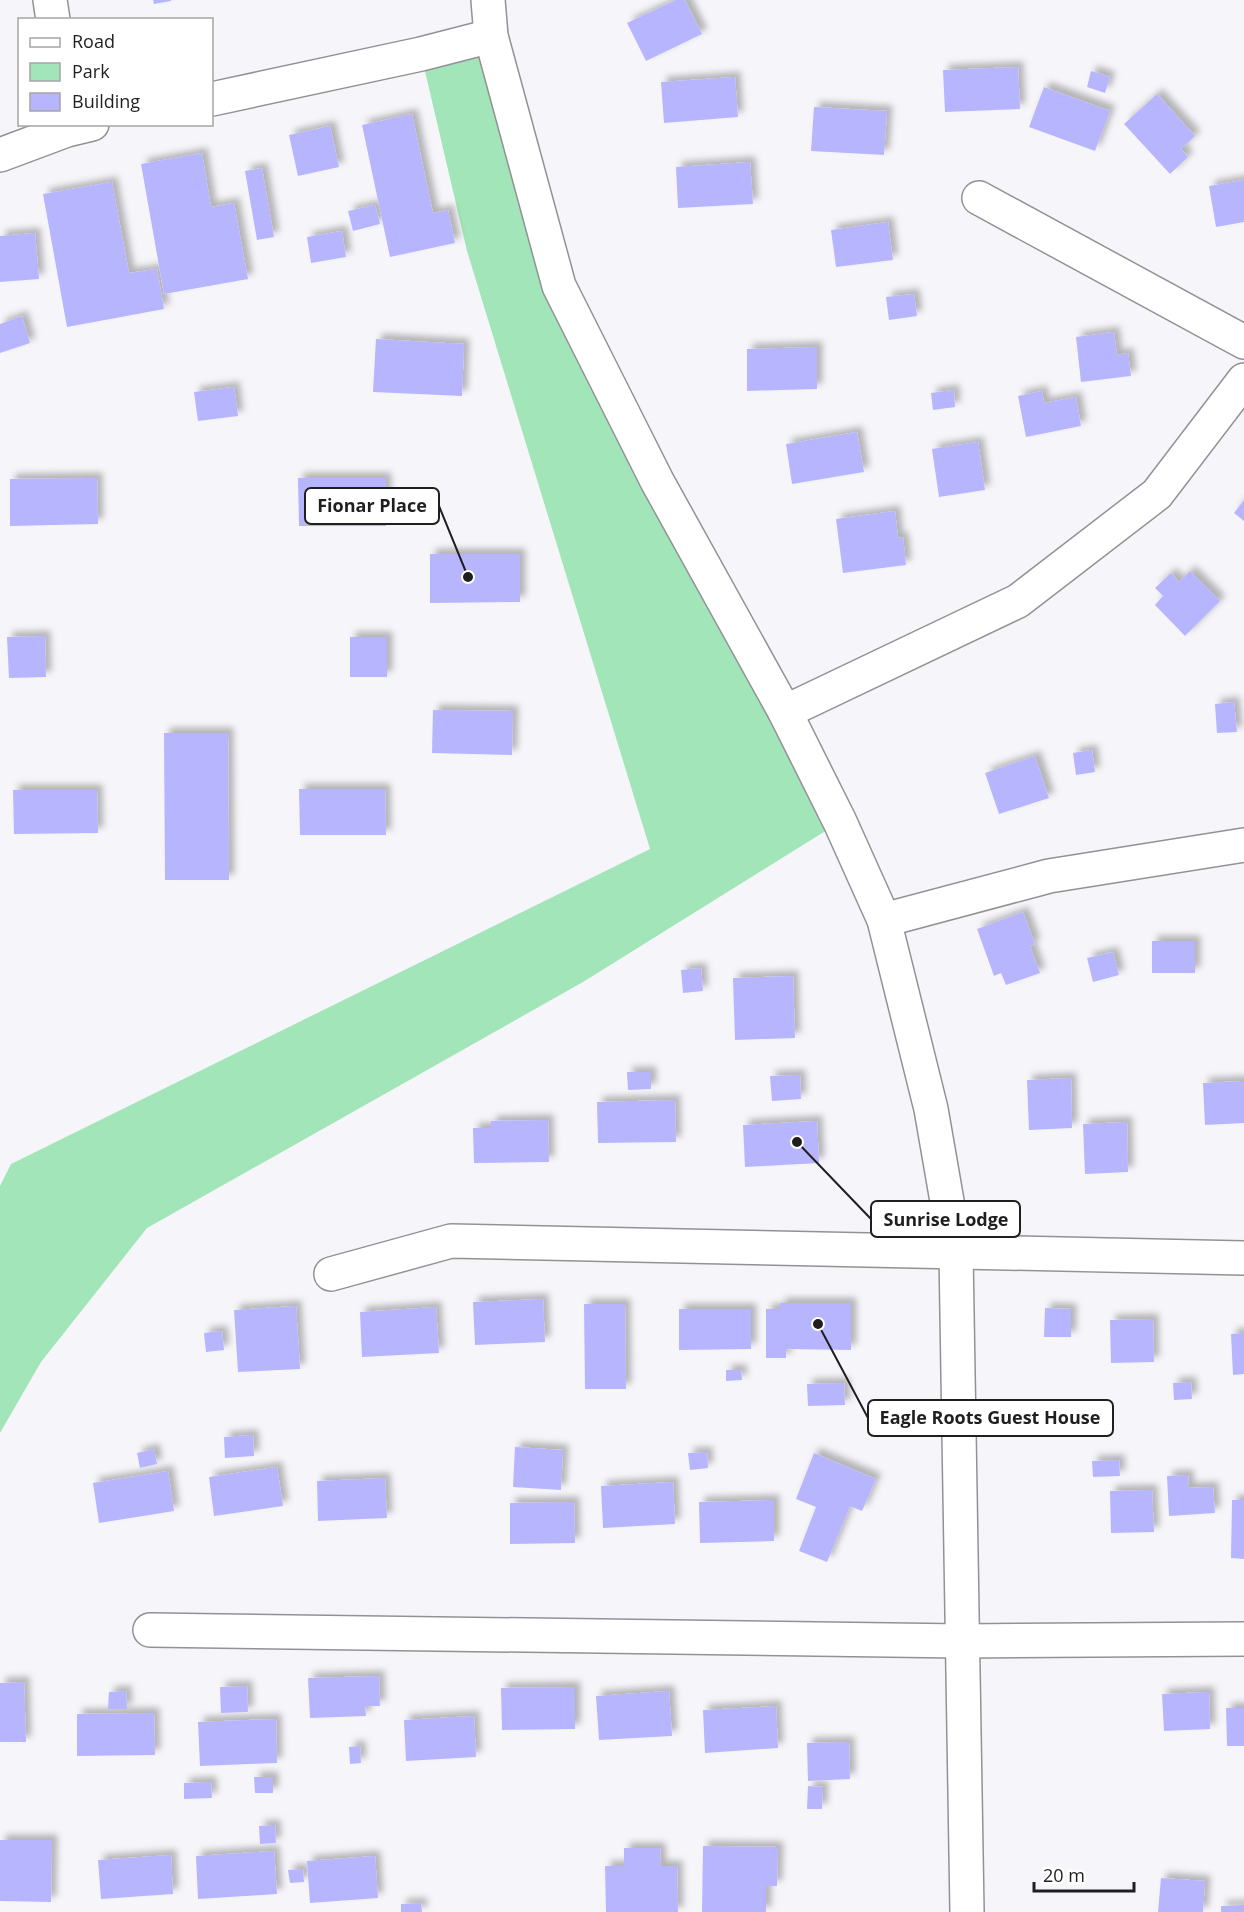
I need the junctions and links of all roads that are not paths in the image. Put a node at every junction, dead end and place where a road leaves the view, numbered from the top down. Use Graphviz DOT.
graph roads {
  1 [pos="50,0"];
  2 [pos="488,0"];
  3 [pos="52,18"];
  4 [pos="491,36"];
  5 [pos="213,99"];
  6 [pos="75,126"];
  7 [pos="0,155"];
  8 [pos="979,198"];
  9 [pos="1244,342"];
  10 [pos="1244,380"];
  11 [pos="785,712"];
  12 [pos="1244,845"];
  13 [pos="884,920"];
  14 [pos="956,1253"];
  15 [pos="1244,1258"];
  16 [pos="331,1274"];
  17 [pos="150,1630"];
  18 [pos="1244,1640"];
  19 [pos="962,1641"];
  20 [pos="968,1912"];
  1 -- 3 [label="street"];
  2 -- 4 [label="street"];
  4 -- 5 [label="street"];
  4 -- 11 [label="street"];
  6 -- 7 [label="street"];
  8 -- 9 [label="street"];
  10 -- 11 [label="street"];
  11 -- 13 [label="street"];
  12 -- 13 [label="street"];
  13 -- 14 [label="street"];
  14 -- 15 [label="street"];
  14 -- 16 [label="street"];
  14 -- 19 [label="street"];
  17 -- 19 [label="street"];
  18 -- 19 [label="street"];
  19 -- 20 [label="street"];
}
